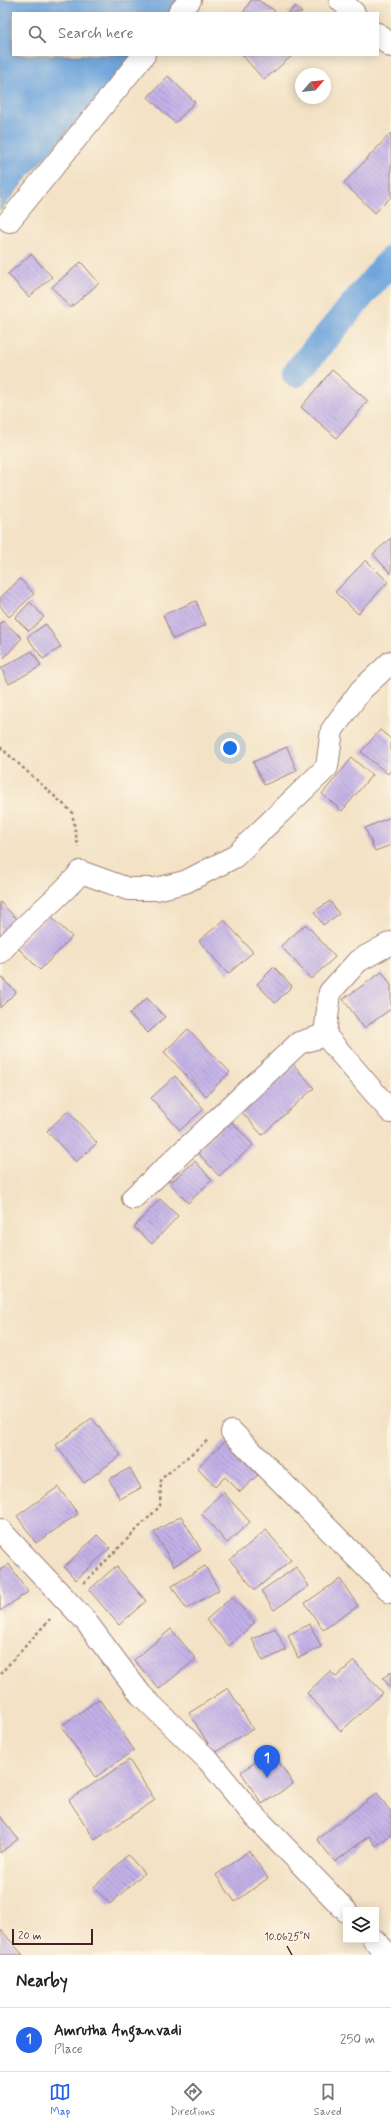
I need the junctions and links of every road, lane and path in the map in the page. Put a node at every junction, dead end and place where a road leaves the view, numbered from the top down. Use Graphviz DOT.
graph roads {
  1 [pos="190,0"];
  2 [pos="340,0"];
  3 [pos="180,12"];
  4 [pos="353,12"];
  5 [pos="379,35"];
  6 [pos="391,46"];
  7 [pos="143,56"];
  8 [pos="9,221"];
  9 [pos="391,662"];
  10 [pos="0,747"];
  11 [pos="81,872"];
  12 [pos="391,943"];
  13 [pos="0,952"];
  14 [pos="325,1035"];
  15 [pos="391,1112"];
  16 [pos="133,1198"];
  17 [pos="232,1432"];
  18 [pos="0,1530"];
  19 [pos="391,1592"];
  20 [pos="67,1601"];
  21 [pos="0,1674"];
  22 [pos="343,1908"];
  23 [pos="377,1943"];
  24 [pos="388,1955"];
  1 -- 3 [label="street"];
  2 -- 4 [label="street"];
  5 -- 6 [label="street"];
  7 -- 8 [label="street"];
  9 -- 11 [label="street"];
  10 -- 11 [label="path"];
  11 -- 13 [label="street"];
  12 -- 14 [label="street"];
  14 -- 15 [label="street"];
  14 -- 16 [label="street"];
  17 -- 19 [label="street"];
  17 -- 20 [label="path"];
  18 -- 20 [label="street"];
  20 -- 21 [label="path"];
  20 -- 22 [label="street"];
  23 -- 24 [label="street"];
}
